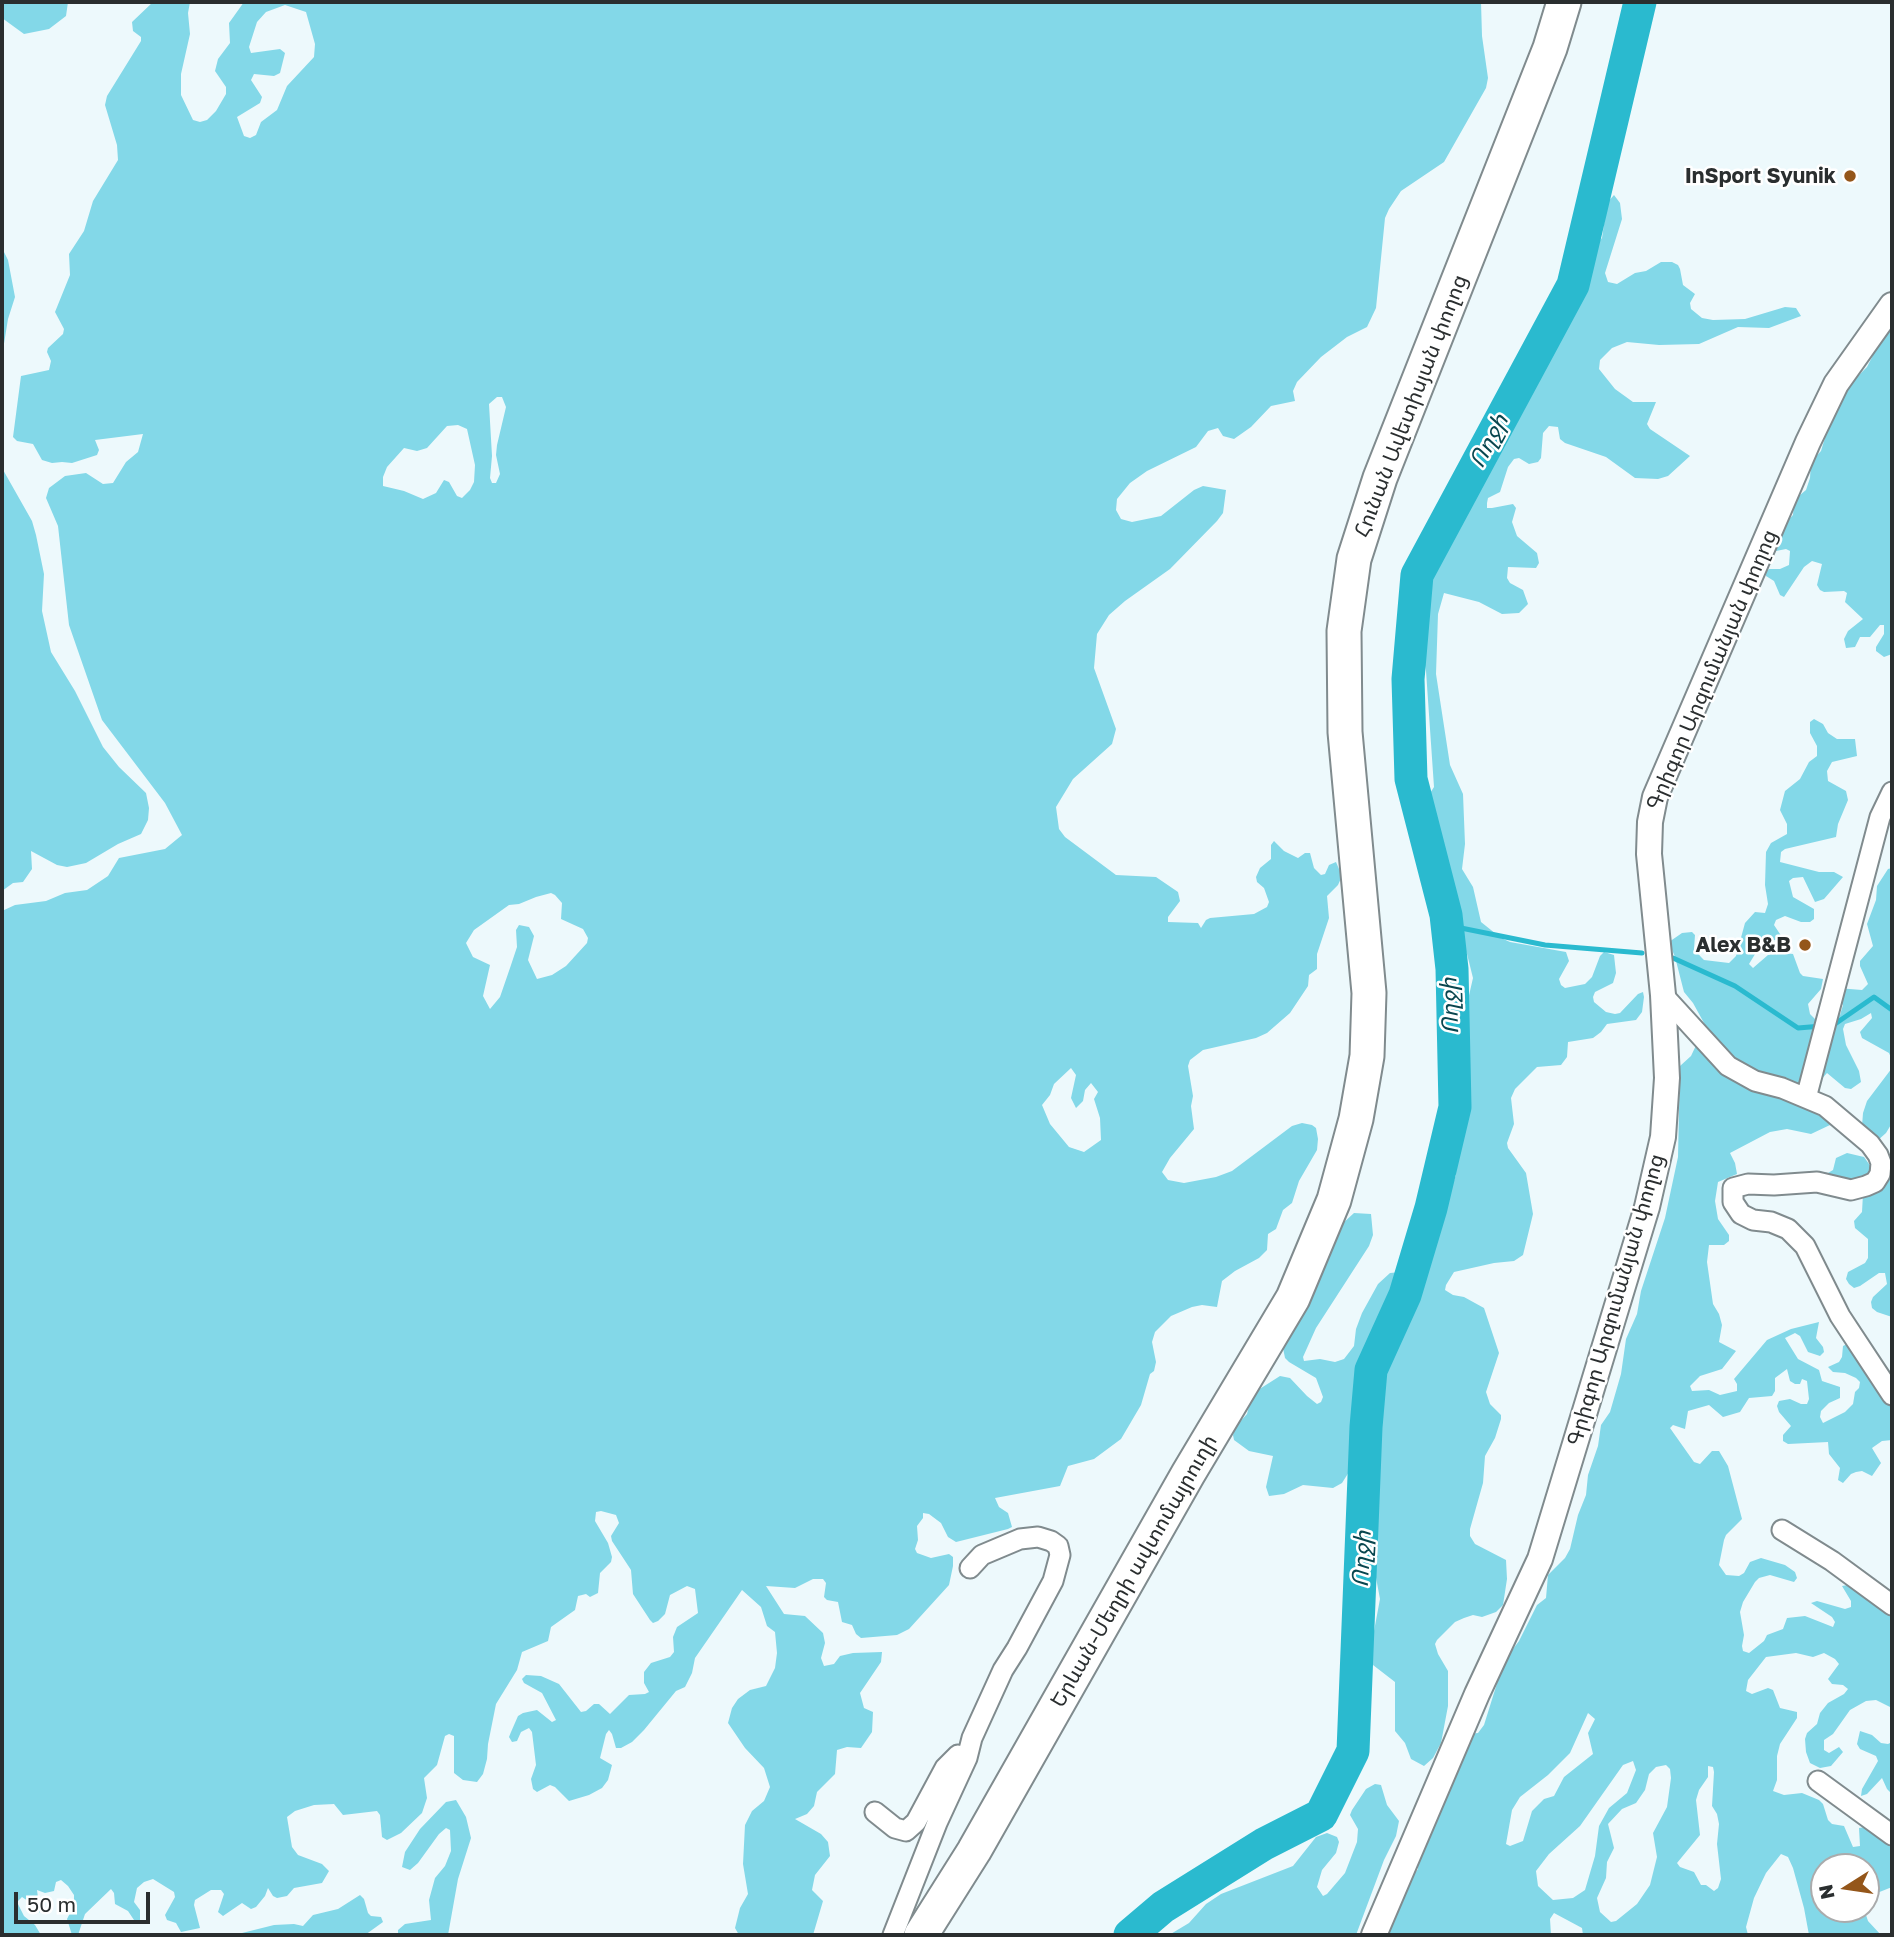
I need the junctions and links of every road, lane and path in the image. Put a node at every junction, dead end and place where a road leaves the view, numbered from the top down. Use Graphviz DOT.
graph roads {
  1 [pos="1564,2"];
  2 [pos="1892,305"];
  3 [pos="1892,792"];
  4 [pos="1662,995"];
  5 [pos="1807,1098"];
  6 [pos="1334,1200"];
  7 [pos="1892,1395"];
  8 [pos="1782,1530"];
  9 [pos="970,1567"];
  10 [pos="1892,1605"];
  11 [pos="967,1758"];
  12 [pos="1818,1781"];
  13 [pos="875,1812"];
  14 [pos="1892,1835"];
  15 [pos="893,1935"];
  16 [pos="921,1935"];
  17 [pos="1374,1935"];
  1 -- 6 [label="highway, Հունան Ավետիսյան փողոց"];
  2 -- 4 [label="street, Գրիգոր Արզումանյան փողոց"];
  3 -- 5 [label="street"];
  4 -- 5 [label="street"];
  4 -- 17 [label="street, Գրիգոր Արզումանյան փողոց"];
  5 -- 7 [label="street"];
  6 -- 16 [label="highway, Երևան-Մեղրի ավտոմայրուղի"];
  8 -- 10 [label="street"];
  9 -- 11 [label="street"];
  11 -- 13 [label="street"];
  11 -- 15 [label="street"];
  12 -- 14 [label="street"];
}
